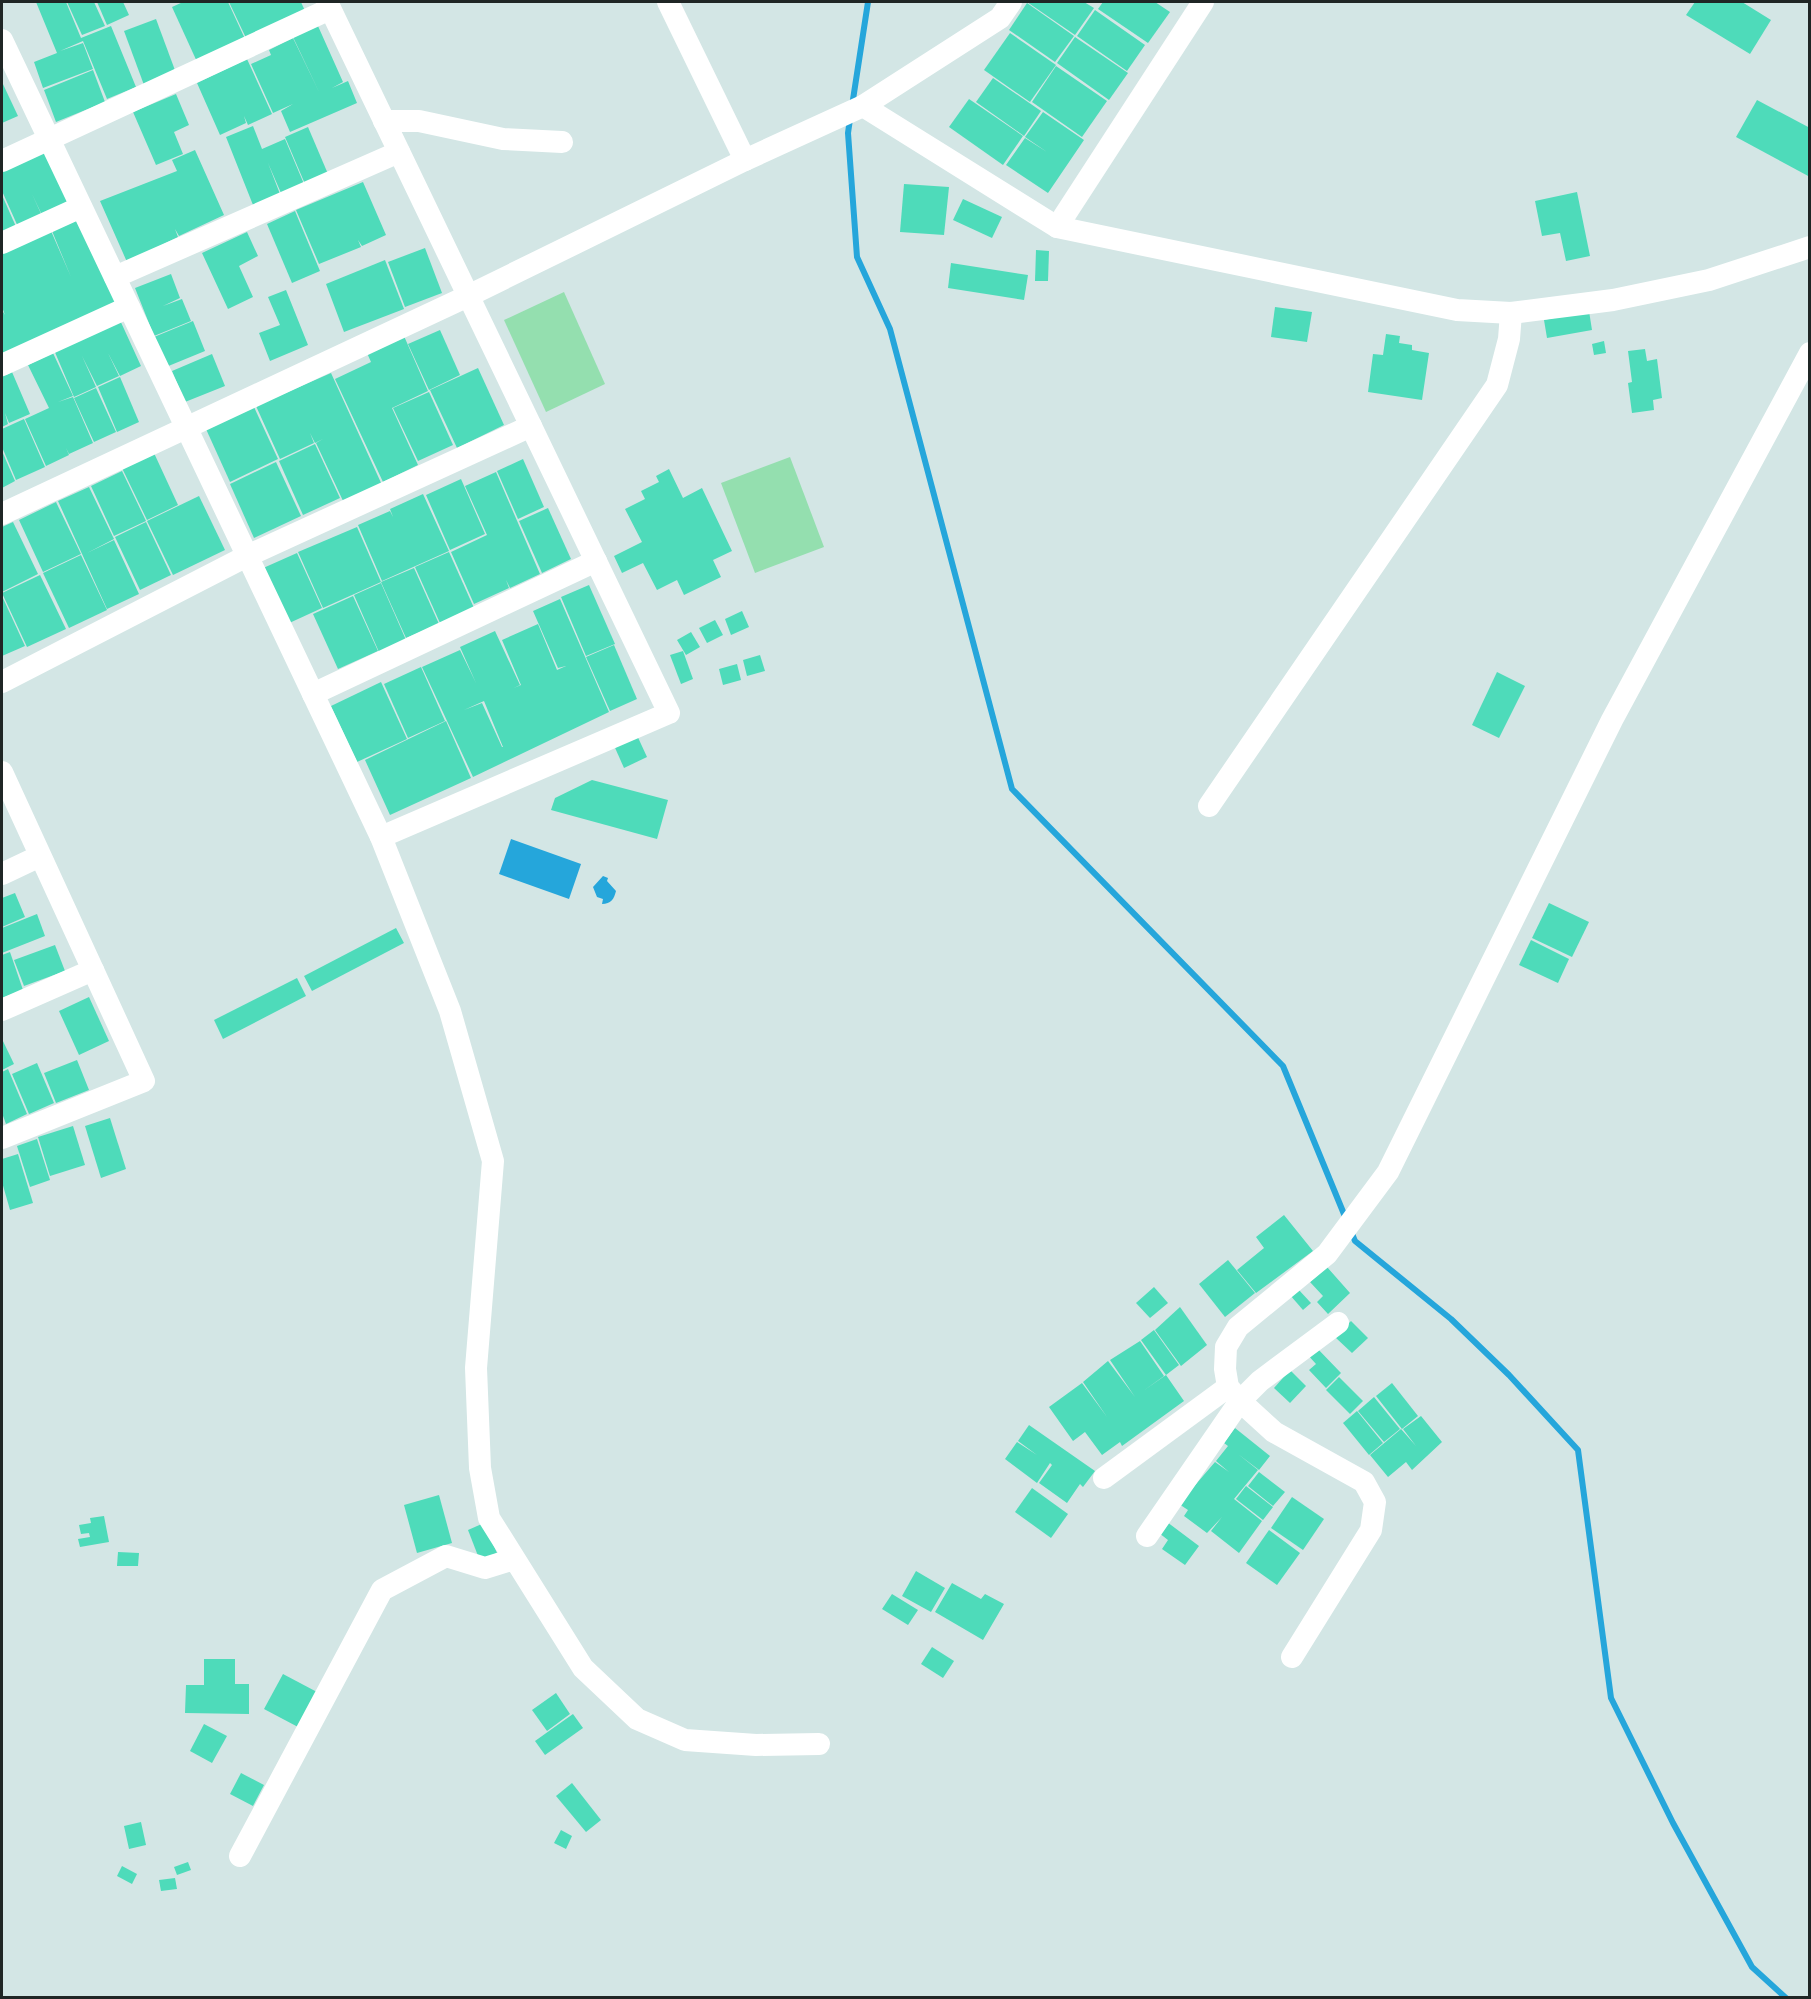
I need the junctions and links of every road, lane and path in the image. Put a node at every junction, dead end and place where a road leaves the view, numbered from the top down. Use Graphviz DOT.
graph roads {
  1 [pos="668,2"];
  2 [pos="1011,2"];
  3 [pos="1203,2"];
  4 [pos="328,5"];
  5 [pos="2,40"];
  6 [pos="863,106"];
  7 [pos="384,121"];
  8 [pos="49,139"];
  9 [pos="562,142"];
  10 [pos="399,152"];
  11 [pos="2,160"];
  12 [pos="745,160"];
  13 [pos="81,207"];
  14 [pos="1057,227"];
  15 [pos="2,243"];
  16 [pos="1809,247"];
  17 [pos="115,277"];
  18 [pos="468,296"];
  19 [pos="129,307"];
  20 [pos="1511,313"];
  21 [pos="1809,353"];
  22 [pos="2,365"];
  23 [pos="531,426"];
  24 [pos="187,428"];
  25 [pos="2,514"];
  26 [pos="247,556"];
  27 [pos="596,561"];
  28 [pos="2,682"];
  29 [pos="313,694"];
  30 [pos="2,772"];
  31 [pos="1209,806"];
  32 [pos="381,837"];
  33 [pos="40,856"];
  34 [pos="2,874"];
  35 [pos="93,970"];
  36 [pos="2,1010"];
  37 [pos="2,1138"];
  38 [pos="1338,1323"];
  39 [pos="1234,1394"];
  40 [pos="1104,1478"];
  41 [pos="1147,1536"];
  42 [pos="514,1560"];
  43 [pos="1292,1657"];
  44 [pos="819,1744"];
  45 [pos="240,1856"];
  1 -- 12 [label="street"];
  2 -- 6 [label="street"];
  3 -- 14 [label="street"];
  4 -- 7 [label="street"];
  4 -- 8 [label="street"];
  5 -- 8 [label="street"];
  6 -- 12 [label="street"];
  6 -- 14 [label="street"];
  7 -- 9 [label="street"];
  7 -- 10 [label="street"];
  8 -- 11 [label="street"];
  8 -- 13 [label="street"];
  10 -- 17 [label="street"];
  10 -- 18 [label="street"];
  12 -- 18 [label="street"];
  13 -- 15 [label="street"];
  13 -- 17 [label="street"];
  14 -- 20 [label="street"];
  16 -- 20 [label="street"];
  17 -- 19 [label="street"];
  18 -- 23 [label="street"];
  18 -- 24 [label="street"];
  19 -- 22 [label="street"];
  19 -- 24 [label="street"];
  20 -- 31 [label="street"];
  21 -- 39 [label="street"];
  23 -- 26 [label="street"];
  23 -- 27 [label="street"];
  24 -- 25 [label="street"];
  24 -- 26 [label="street"];
  26 -- 28 [label="street"];
  26 -- 29 [label="street"];
  27 -- 29 [label="street"];
  27 -- 32 [label="street"];
  29 -- 32 [label="street"];
  30 -- 33 [label="street"];
  32 -- 42 [label="street"];
  33 -- 34 [label="street"];
  33 -- 35 [label="street"];
  35 -- 36 [label="street"];
  35 -- 37 [label="street"];
  38 -- 39 [label="street"];
  39 -- 40 [label="street"];
  39 -- 41 [label="street"];
  39 -- 43 [label="street"];
  42 -- 44 [label="street"];
  42 -- 45 [label="street"];
}
